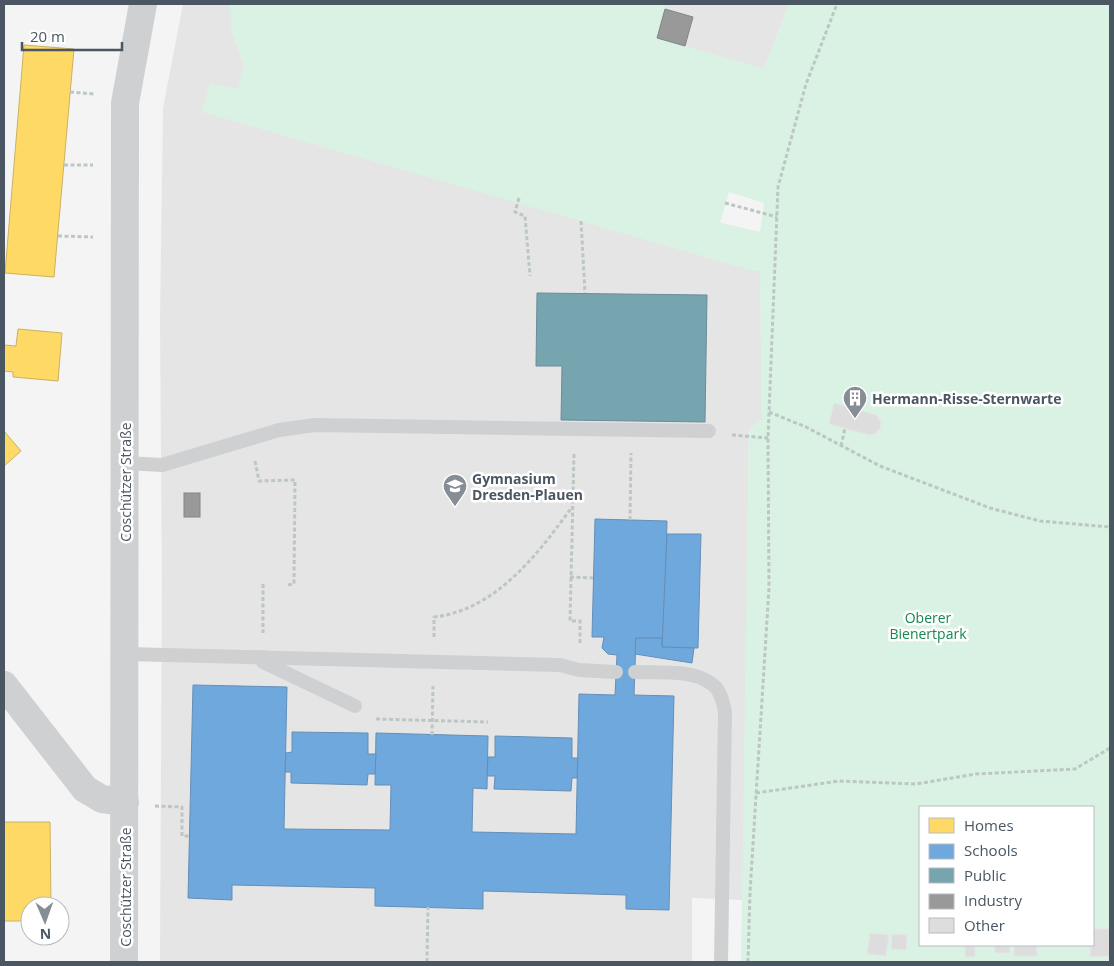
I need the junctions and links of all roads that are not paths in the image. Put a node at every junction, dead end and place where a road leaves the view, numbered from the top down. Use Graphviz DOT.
graph roads {
  1 [pos="143,4"];
  2 [pos="709,431"];
  3 [pos="125,463"];
  4 [pos="125,654"];
  5 [pos="263,657"];
  6 [pos="616,672"];
  7 [pos="635,672"];
  8 [pos="4,685"];
  9 [pos="355,706"];
  10 [pos="125,802"];
  11 [pos="124,962"];
  12 [pos="721,962"];
  1 -- 3 [label="street, Coschützer Straße"];
  2 -- 3 [label="lane"];
  3 -- 4 [label="street, Coschützer Straße"];
  4 -- 5 [label="lane"];
  4 -- 10 [label="street, Coschützer Straße"];
  5 -- 6 [label="lane"];
  5 -- 9 [label="lane"];
  7 -- 12 [label="lane"];
  8 -- 10 [label="street"];
  10 -- 11 [label="street, Coschützer Straße"];
}
